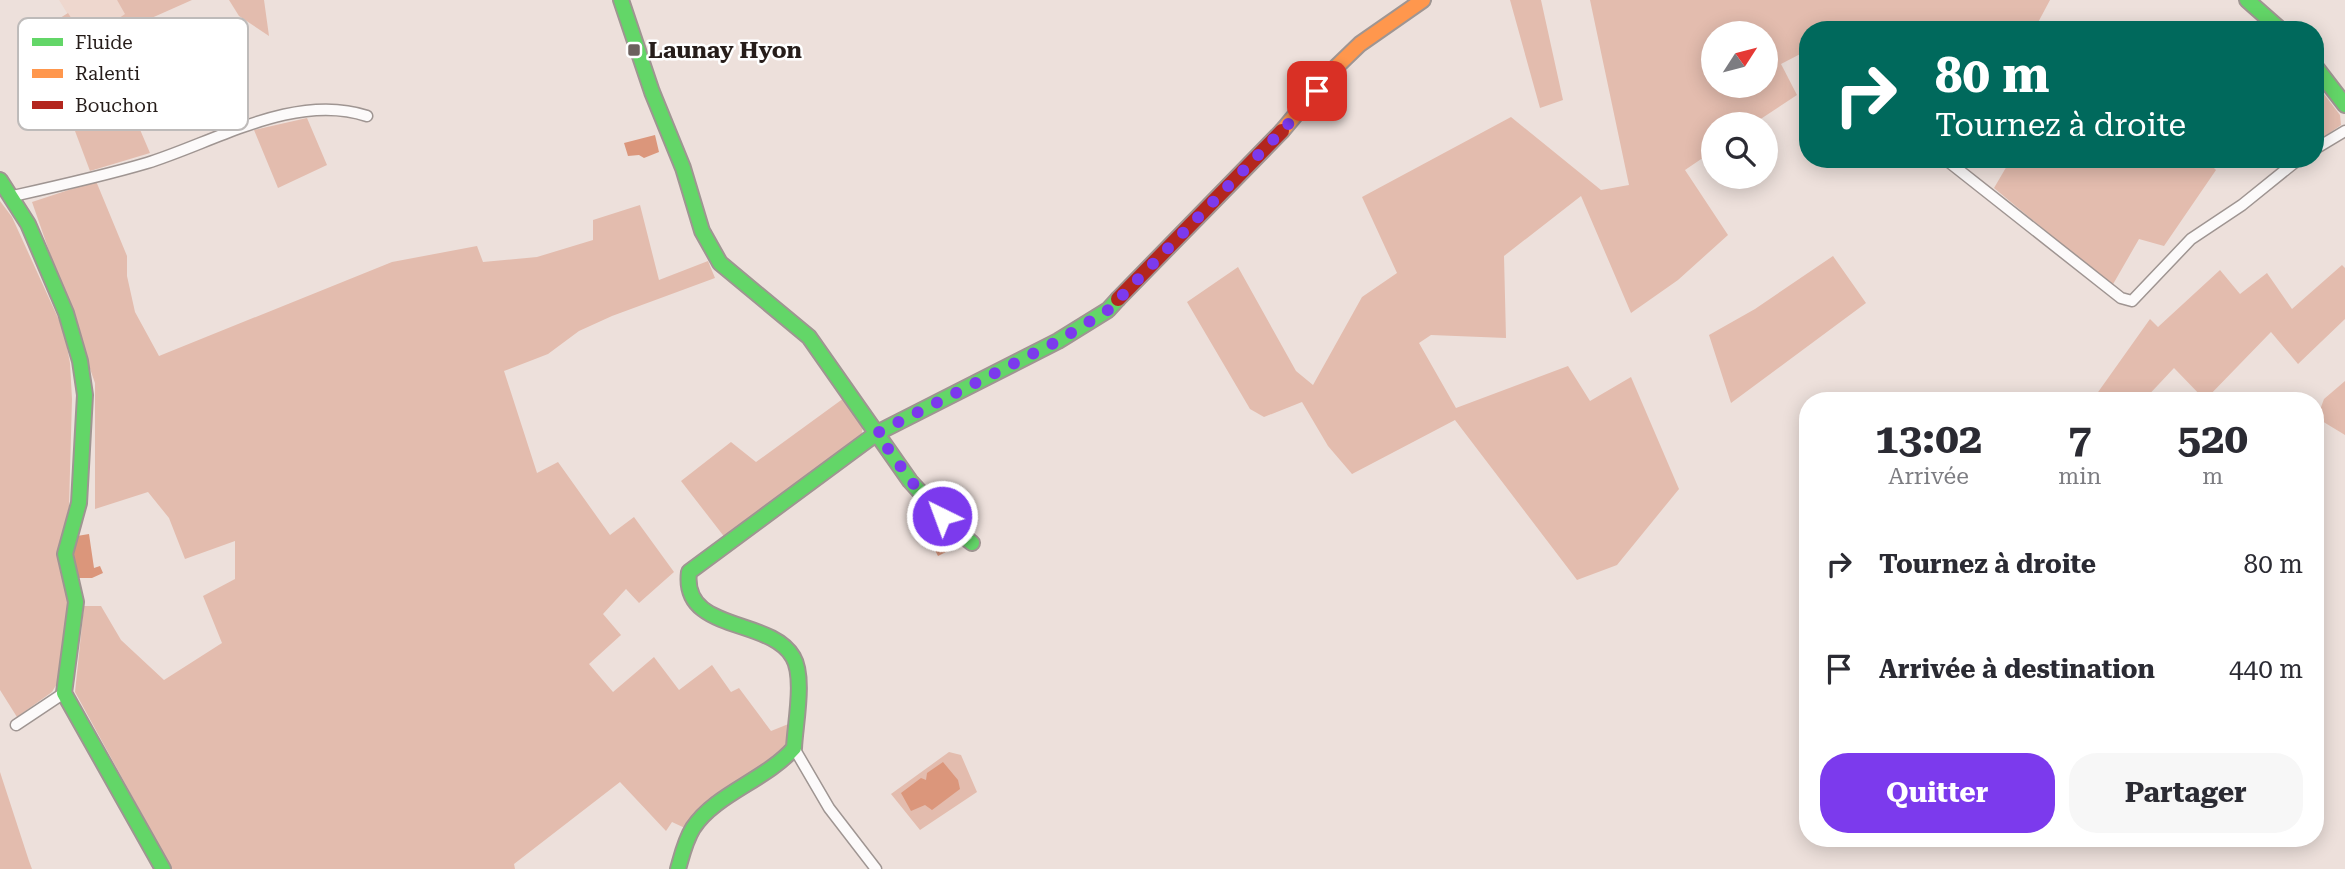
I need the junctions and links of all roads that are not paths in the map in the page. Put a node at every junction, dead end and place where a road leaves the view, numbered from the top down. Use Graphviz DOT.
graph roads {
  1 [pos="621,0"];
  2 [pos="1423,0"];
  3 [pos="2247,0"];
  4 [pos="2271,21"];
  5 [pos="2324,78"];
  6 [pos="2345,105"];
  7 [pos="367,116"];
  8 [pos="248,129"];
  9 [pos="244,130"];
  10 [pos="2345,131"];
  11 [pos="2324,144"];
  12 [pos="1956,168"];
  13 [pos="2288,168"];
  14 [pos="0,180"];
  15 [pos="13,197"];
  16 [pos="877,433"];
  17 [pos="972,543"];
  18 [pos="64,692"];
  19 [pos="16,725"];
  20 [pos="794,748"];
  21 [pos="163,869"];
  22 [pos="678,869"];
  23 [pos="876,869"];
  1 -- 16 [label="street"];
  2 -- 16 [label="street"];
  3 -- 4 [label="street"];
  5 -- 6 [label="street"];
  7 -- 8 [label="street"];
  9 -- 15 [label="street"];
  10 -- 11 [label="street"];
  12 -- 13 [label="street"];
  14 -- 15 [label="street"];
  15 -- 18 [label="street"];
  16 -- 17 [label="street"];
  16 -- 20 [label="street"];
  18 -- 19 [label="street"];
  18 -- 21 [label="street"];
  20 -- 22 [label="street"];
  20 -- 23 [label="street"];
}
